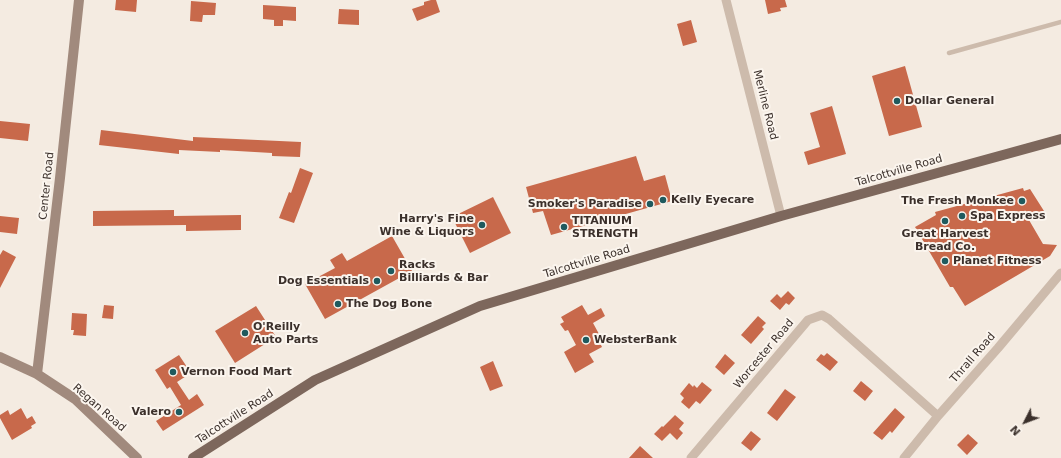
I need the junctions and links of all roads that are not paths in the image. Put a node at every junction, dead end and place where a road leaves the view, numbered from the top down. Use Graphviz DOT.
graph roads {
  1 [pos="79,0"];
  2 [pos="726,0"];
  3 [pos="1061,22"];
  4 [pos="949,53"];
  5 [pos="1061,139"];
  6 [pos="781,216"];
  7 [pos="1061,273"];
  8 [pos="0,357"];
  9 [pos="37,374"];
  10 [pos="938,416"];
  11 [pos="137,458"];
  12 [pos="193,458"];
  13 [pos="691,458"];
  14 [pos="904,458"];
  1 -- 9 [label="street, Center Road"];
  2 -- 6 [label="street, Merline Road"];
  3 -- 4 [label="lane"];
  5 -- 6 [label="main road, Talcottville Road"];
  6 -- 12 [label="main road, Talcottville Road"];
  7 -- 10 [label="street, Thrall Road"];
  8 -- 9 [label="street, Regan Road"];
  9 -- 11 [label="street, Regan Road"];
  10 -- 13 [label="street, Worcester Road"];
  10 -- 14 [label="street, Thrall Road"];
}
